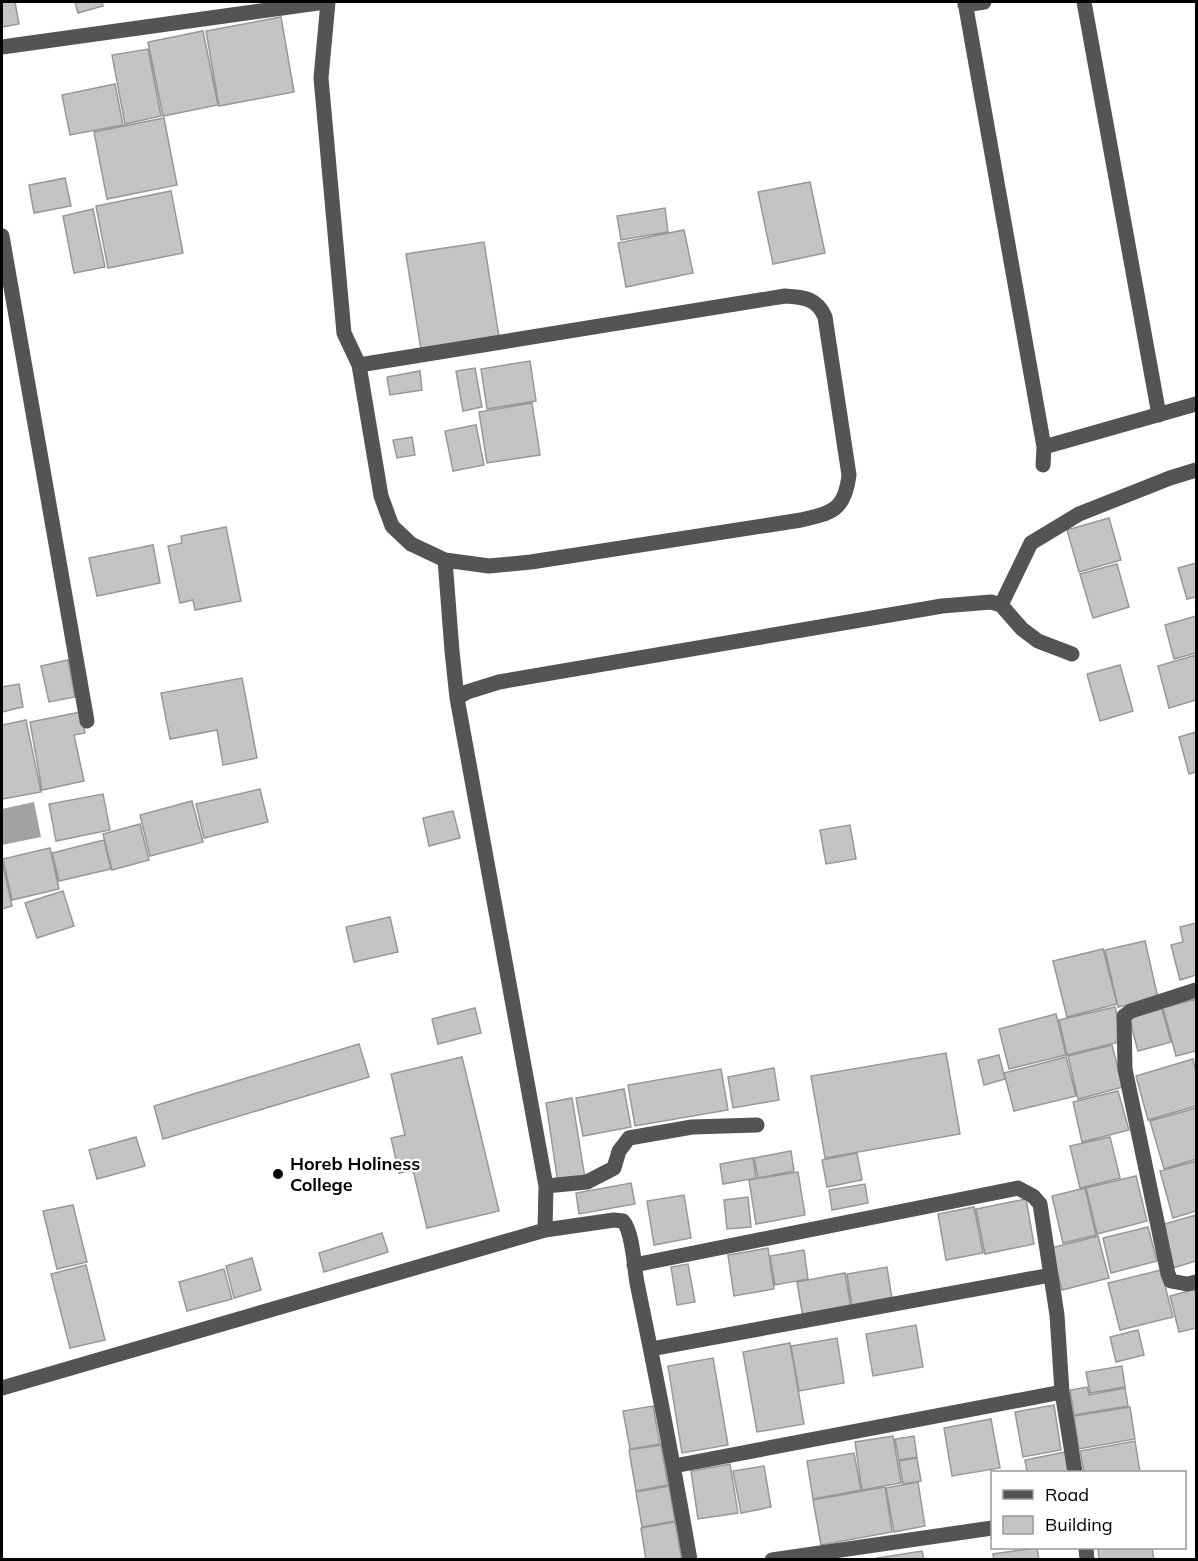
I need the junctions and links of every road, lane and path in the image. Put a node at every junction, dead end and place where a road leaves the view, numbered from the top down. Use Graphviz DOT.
graph roads {
  1 [pos="327,2"];
  2 [pos="984,2"];
  3 [pos="1084,2"];
  4 [pos="965,3"];
  5 [pos="2,47"];
  6 [pos="2,236"];
  7 [pos="359,365"];
  8 [pos="1197,404"];
  9 [pos="1159,415"];
  10 [pos="1044,447"];
  11 [pos="1043,465"];
  12 [pos="1197,470"];
  13 [pos="445,560"];
  14 [pos="1001,605"];
  15 [pos="1072,654"];
  16 [pos="458,698"];
  17 [pos="87,721"];
  18 [pos="1197,990"];
  19 [pos="757,1125"];
  20 [pos="546,1186"];
  21 [pos="545,1230"];
  22 [pos="634,1265"];
  23 [pos="1051,1275"];
  24 [pos="1197,1282"];
  25 [pos="651,1349"];
  26 [pos="2,1388"];
  27 [pos="1062,1392"];
  28 [pos="674,1466"];
  29 [pos="1075,1471"];
  30 [pos="991,1528"];
  31 [pos="690,1560"];
  32 [pos="772,1560"];
  1 -- 5 [label="street"];
  1 -- 7 [label="street"];
  2 -- 4 [label="street"];
  3 -- 9 [label="street"];
  4 -- 10 [label="street"];
  6 -- 17 [label="street"];
  7 -- 13 [label="street"];
  7 -- 13 [label="street"];
  8 -- 9 [label="street"];
  9 -- 10 [label="street"];
  10 -- 11 [label="street"];
  12 -- 14 [label="street"];
  13 -- 16 [label="street"];
  14 -- 15 [label="street"];
  14 -- 16 [label="street"];
  16 -- 20 [label="street"];
  18 -- 24 [label="street"];
  19 -- 20 [label="street"];
  20 -- 21 [label="street"];
  21 -- 22 [label="street"];
  21 -- 26 [label="street"];
  22 -- 23 [label="street"];
  22 -- 25 [label="street"];
  23 -- 25 [label="street"];
  23 -- 27 [label="street"];
  25 -- 28 [label="street"];
  27 -- 28 [label="street"];
  27 -- 29 [label="street"];
  28 -- 31 [label="street"];
  30 -- 32 [label="street"];
}
